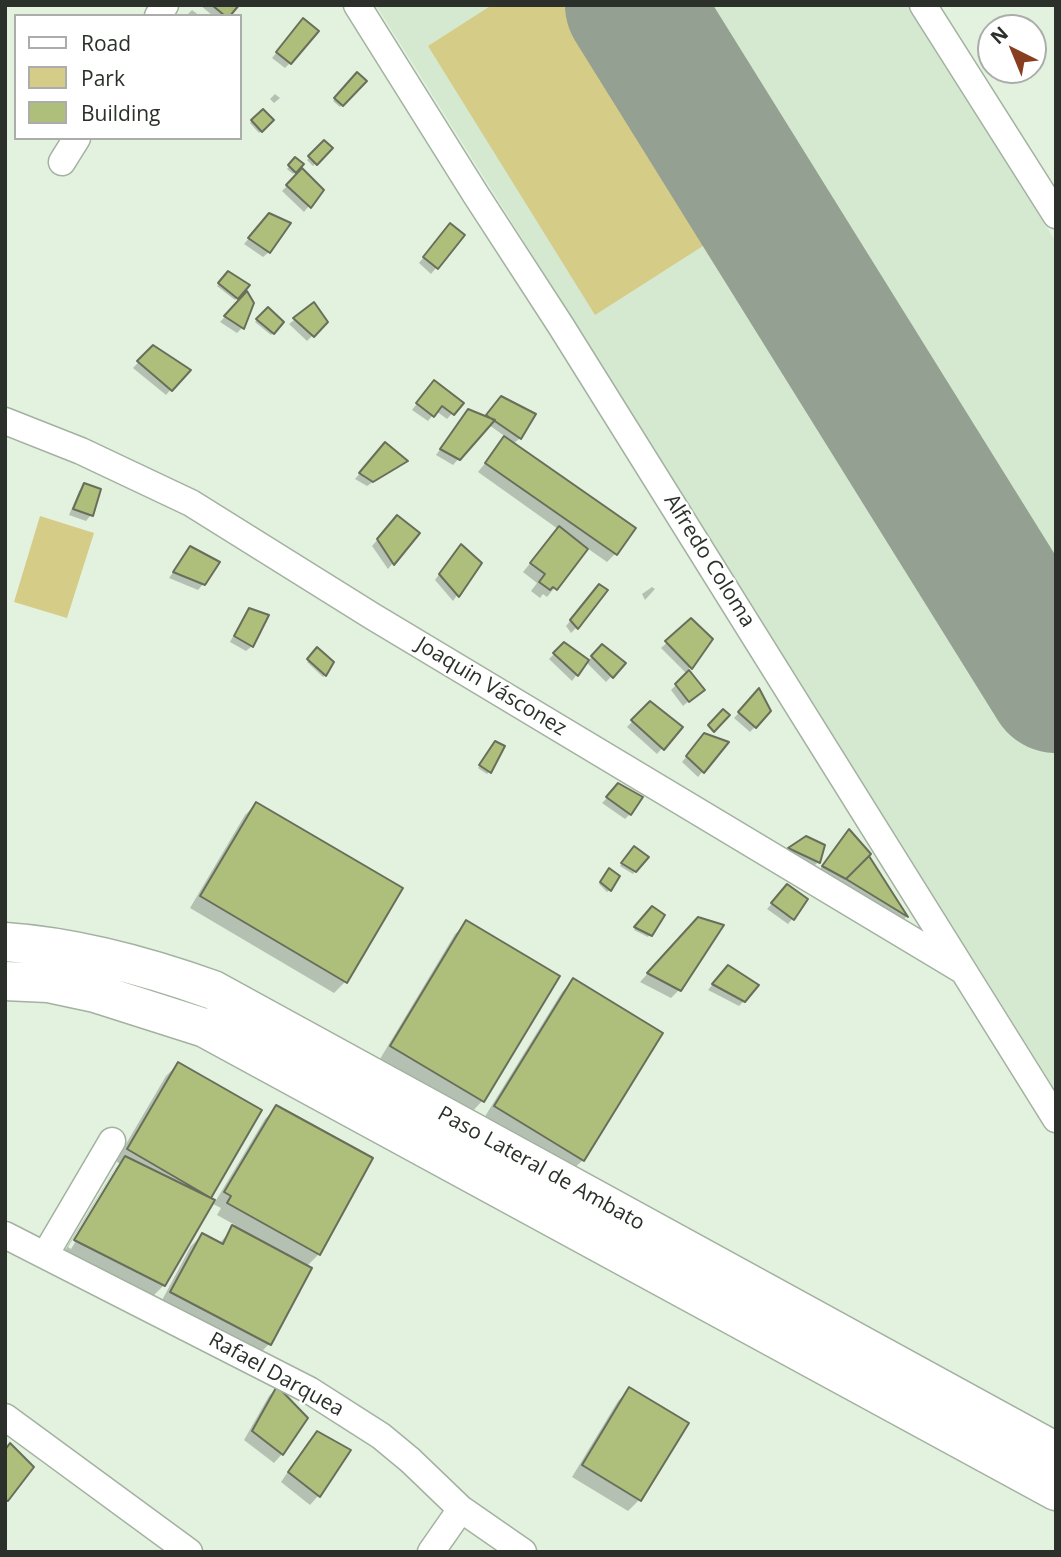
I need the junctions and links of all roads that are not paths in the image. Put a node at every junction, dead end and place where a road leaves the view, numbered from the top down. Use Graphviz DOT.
graph roads {
  1 [pos="357,5"];
  2 [pos="923,5"];
  3 [pos="76,140"];
  4 [pos="62,162"];
  5 [pos="1056,215"];
  6 [pos="5,421"];
  7 [pos="5,942"];
  8 [pos="966,973"];
  9 [pos="5,981"];
  10 [pos="1056,1119"];
  11 [pos="112,1141"];
  12 [pos="5,1235"];
  13 [pos="45,1255"];
  14 [pos="732,1295"];
  15 [pos="5,1417"];
  16 [pos="1056,1452"];
  17 [pos="1056,1491"];
  18 [pos="461,1509"];
  19 [pos="189,1552"];
  20 [pos="431,1552"];
  21 [pos="523,1552"];
  1 -- 8 [label="street, Alfredo Coloma"];
  2 -- 5 [label="street"];
  3 -- 4 [label="street"];
  6 -- 8 [label="street, Joaquin Vásconez"];
  7 -- 14 [label="highway, Paso Lateral de Ambato"];
  8 -- 10 [label="street, Alfredo Coloma"];
  9 -- 14 [label="highway, Paso Lateral de Ambato"];
  11 -- 13 [label="street"];
  12 -- 13 [label="street, Rafael Darquea"];
  13 -- 18 [label="street, Rafael Darquea"];
  14 -- 16 [label="highway, Paso Lateral de Ambato"];
  14 -- 17 [label="highway, Paso Lateral de Ambato"];
  15 -- 19 [label="street"];
  18 -- 20 [label="street"];
  18 -- 21 [label="street, Rafael Darquea"];
}
